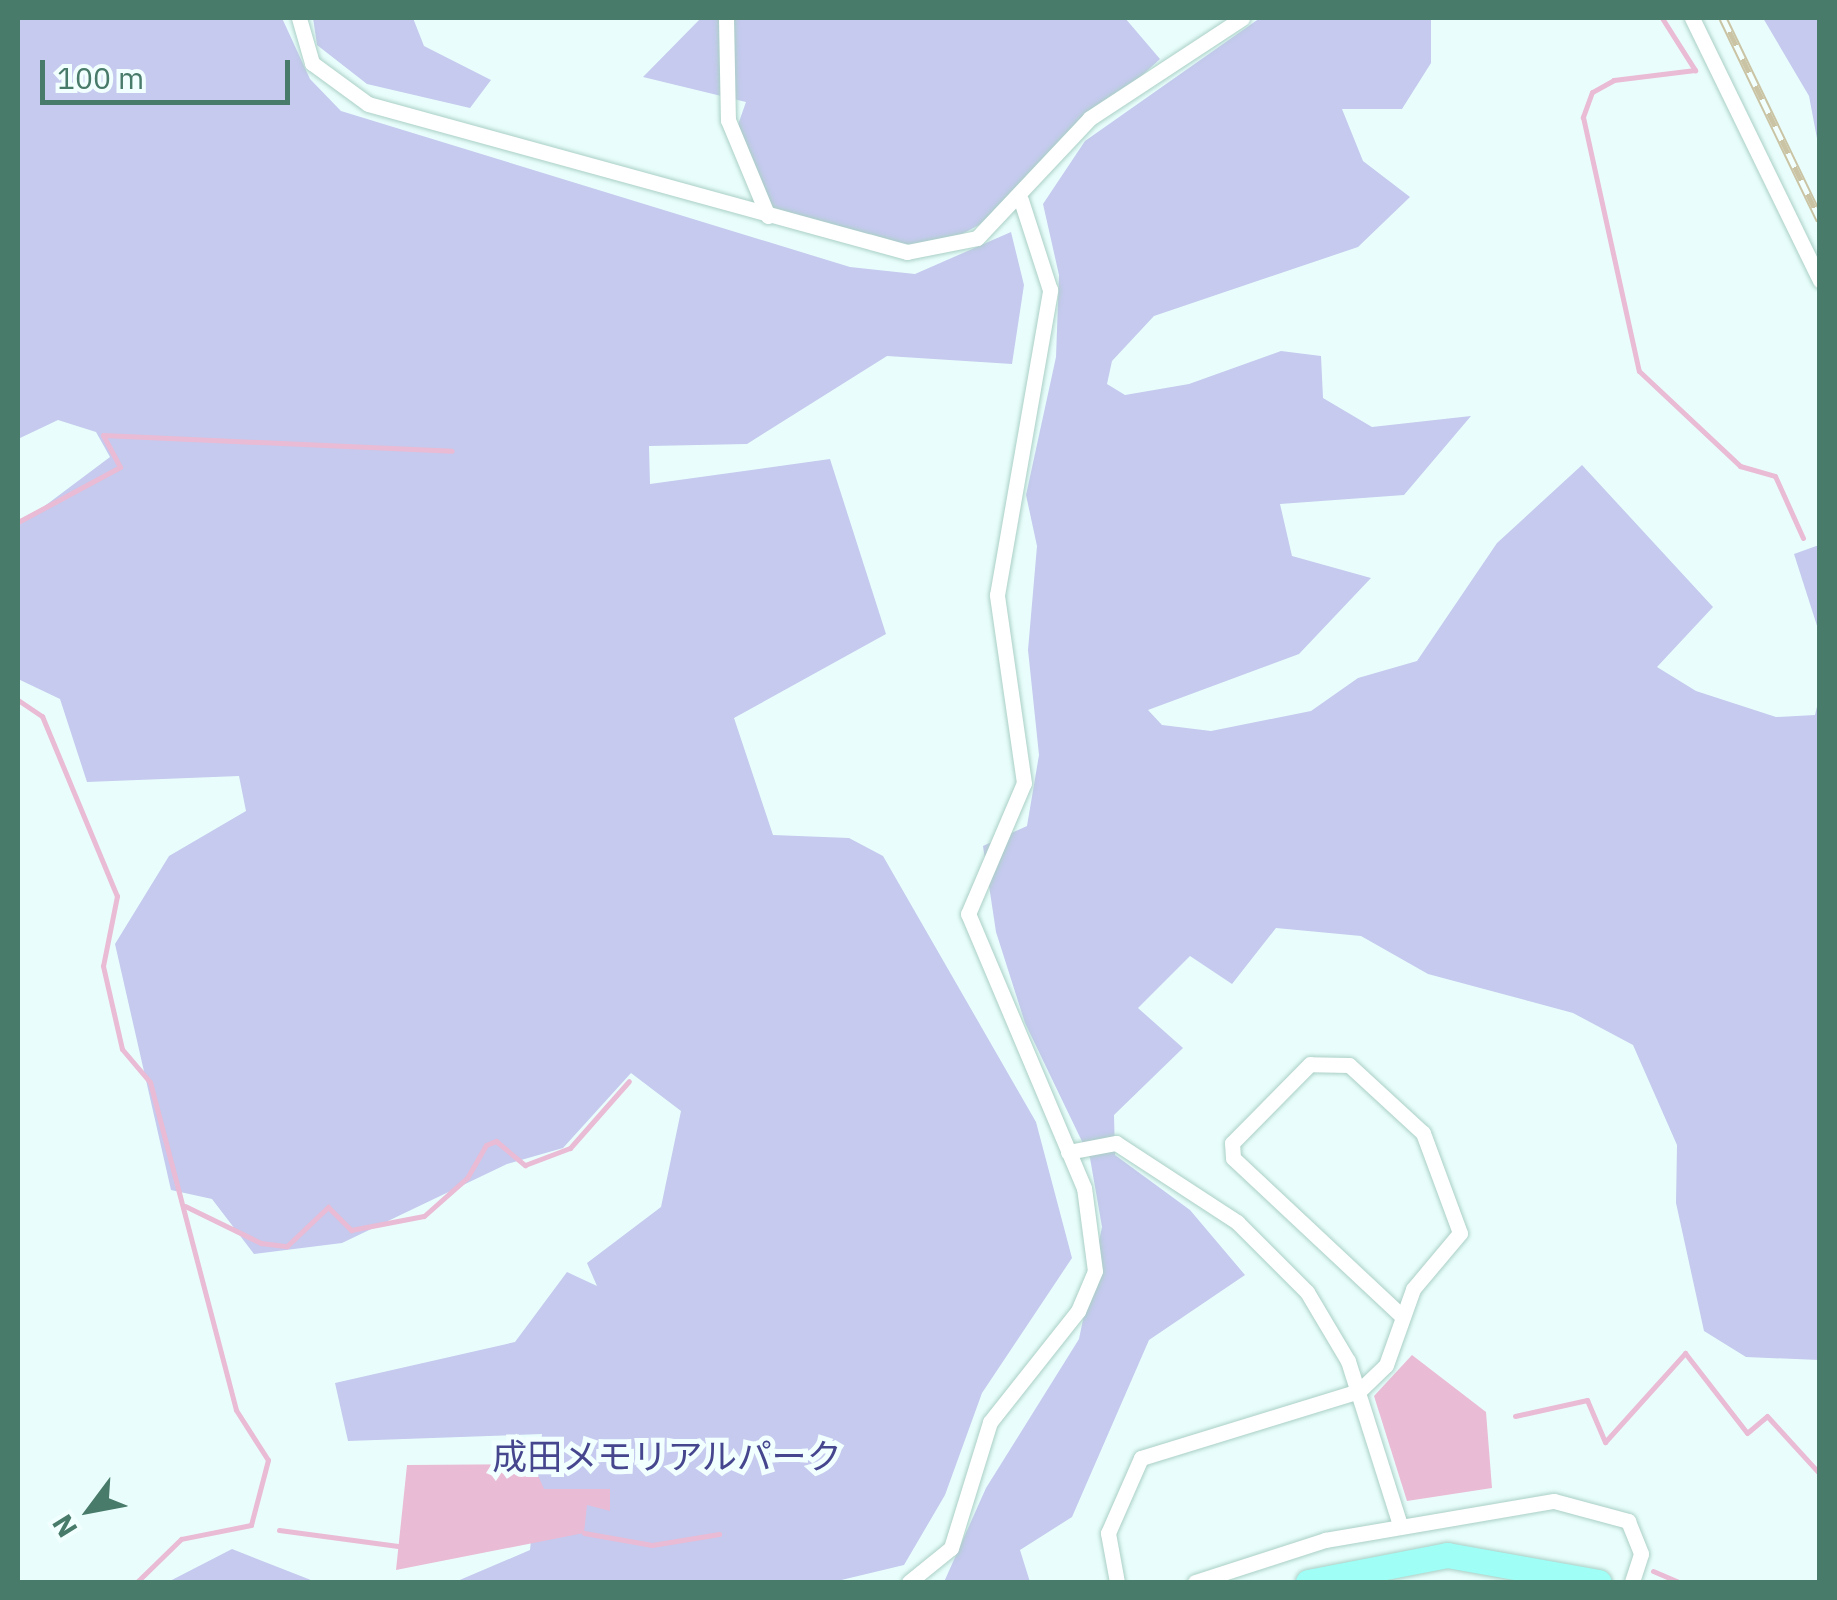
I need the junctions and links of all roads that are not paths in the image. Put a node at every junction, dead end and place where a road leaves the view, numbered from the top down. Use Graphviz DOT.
graph roads {
  1 [pos="299,18"];
  2 [pos="726,18"];
  3 [pos="1242,18"];
  4 [pos="1692,18"];
  5 [pos="1021,200"];
  6 [pos="768,216"];
  7 [pos="1820,280"];
  8 [pos="1068,1152"];
  9 [pos="1401,1314"];
  10 [pos="1360,1391"];
  11 [pos="1400,1525"];
  12 [pos="1545,1576"];
  13 [pos="908,1582"];
  14 [pos="1117,1582"];
  15 [pos="1194,1582"];
  16 [pos="1308,1582"];
  17 [pos="1600,1582"];
  18 [pos="1632,1582"];
  1 -- 6 [label="street"];
  2 -- 6 [label="street"];
  3 -- 5 [label="street"];
  4 -- 7 [label="street"];
  5 -- 6 [label="street"];
  5 -- 8 [label="street"];
  8 -- 10 [label="street"];
  8 -- 13 [label="street"];
  9 -- 9 [label="street"];
  9 -- 10 [label="street"];
  10 -- 11 [label="street"];
  10 -- 14 [label="street"];
  11 -- 15 [label="street"];
  11 -- 18 [label="street"];
  12 -- 16 [label="main road"];
  12 -- 17 [label="main road"];
}
